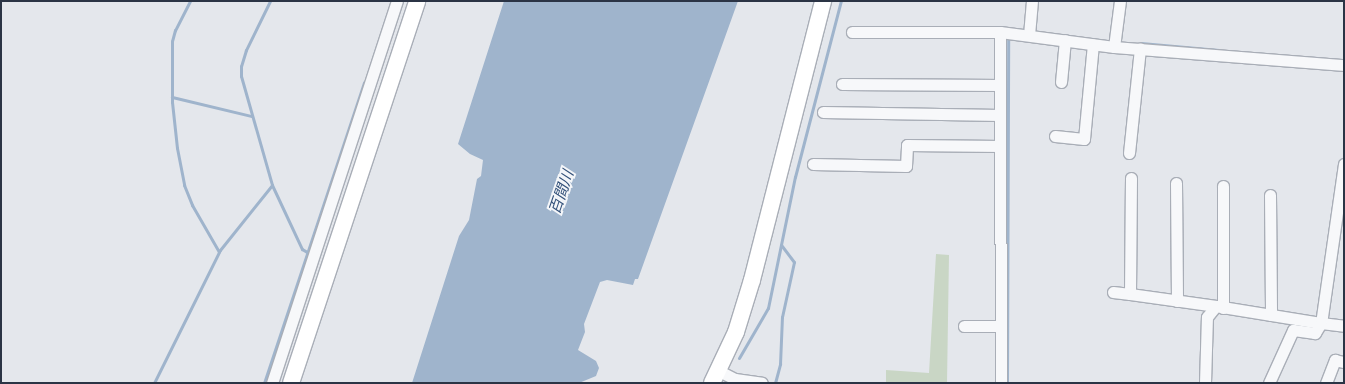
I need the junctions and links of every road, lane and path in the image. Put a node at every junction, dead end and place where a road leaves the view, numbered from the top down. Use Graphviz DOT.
graph roads {
  1 [pos="397,1"];
  2 [pos="417,1"];
  3 [pos="823,1"];
  4 [pos="1032,1"];
  5 [pos="1120,1"];
  6 [pos="852,32"];
  7 [pos="1000,32"];
  8 [pos="1030,33"];
  9 [pos="1065,40"];
  10 [pos="1114,43"];
  11 [pos="1093,44"];
  12 [pos="1140,49"];
  13 [pos="1344,65"];
  14 [pos="1061,82"];
  15 [pos="842,84"];
  16 [pos="1000,85"];
  17 [pos="823,112"];
  18 [pos="1000,115"];
  19 [pos="1055,136"];
  20 [pos="1000,146"];
  21 [pos="1129,153"];
  22 [pos="813,164"];
  23 [pos="1344,164"];
  24 [pos="1131,178"];
  25 [pos="1176,183"];
  26 [pos="1223,186"];
  27 [pos="1270,195"];
  28 [pos="1113,292"];
  29 [pos="1130,294"];
  30 [pos="1177,301"];
  31 [pos="1220,307"];
  32 [pos="1271,315"];
  33 [pos="1321,323"];
  34 [pos="964,326"];
  35 [pos="1001,326"];
  36 [pos="1344,326"];
  37 [pos="1344,362"];
  38 [pos="715,377"];
  39 [pos="272,383"];
  40 [pos="291,383"];
  41 [pos="762,383"];
  42 [pos="1001,383"];
  43 [pos="1205,383"];
  44 [pos="1269,383"];
  45 [pos="1326,383"];
  1 -- 39 [label="street"];
  2 -- 40 [label="street"];
  3 -- 38 [label="street"];
  4 -- 8 [label="street"];
  5 -- 10 [label="street"];
  6 -- 7 [label="street"];
  7 -- 8 [label="street"];
  7 -- 16 [label="street"];
  8 -- 9 [label="street"];
  9 -- 11 [label="street"];
  9 -- 14 [label="street"];
  10 -- 11 [label="street"];
  10 -- 12 [label="street"];
  11 -- 19 [label="street"];
  12 -- 13 [label="street"];
  12 -- 21 [label="street"];
  15 -- 16 [label="street"];
  16 -- 18 [label="street"];
  17 -- 18 [label="street"];
  18 -- 20 [label="street"];
  20 -- 22 [label="street"];
  20 -- 35 [label="street"];
  23 -- 33 [label="street"];
  24 -- 29 [label="street"];
  25 -- 30 [label="street"];
  26 -- 31 [label="street"];
  27 -- 32 [label="street"];
  28 -- 29 [label="street"];
  29 -- 30 [label="street"];
  30 -- 31 [label="street"];
  31 -- 32 [label="street"];
  31 -- 43 [label="street"];
  32 -- 33 [label="street"];
  33 -- 36 [label="street"];
  33 -- 44 [label="street"];
  34 -- 35 [label="street"];
  35 -- 42 [label="street"];
  37 -- 45 [label="street"];
  38 -- 41 [label="street"];
}
